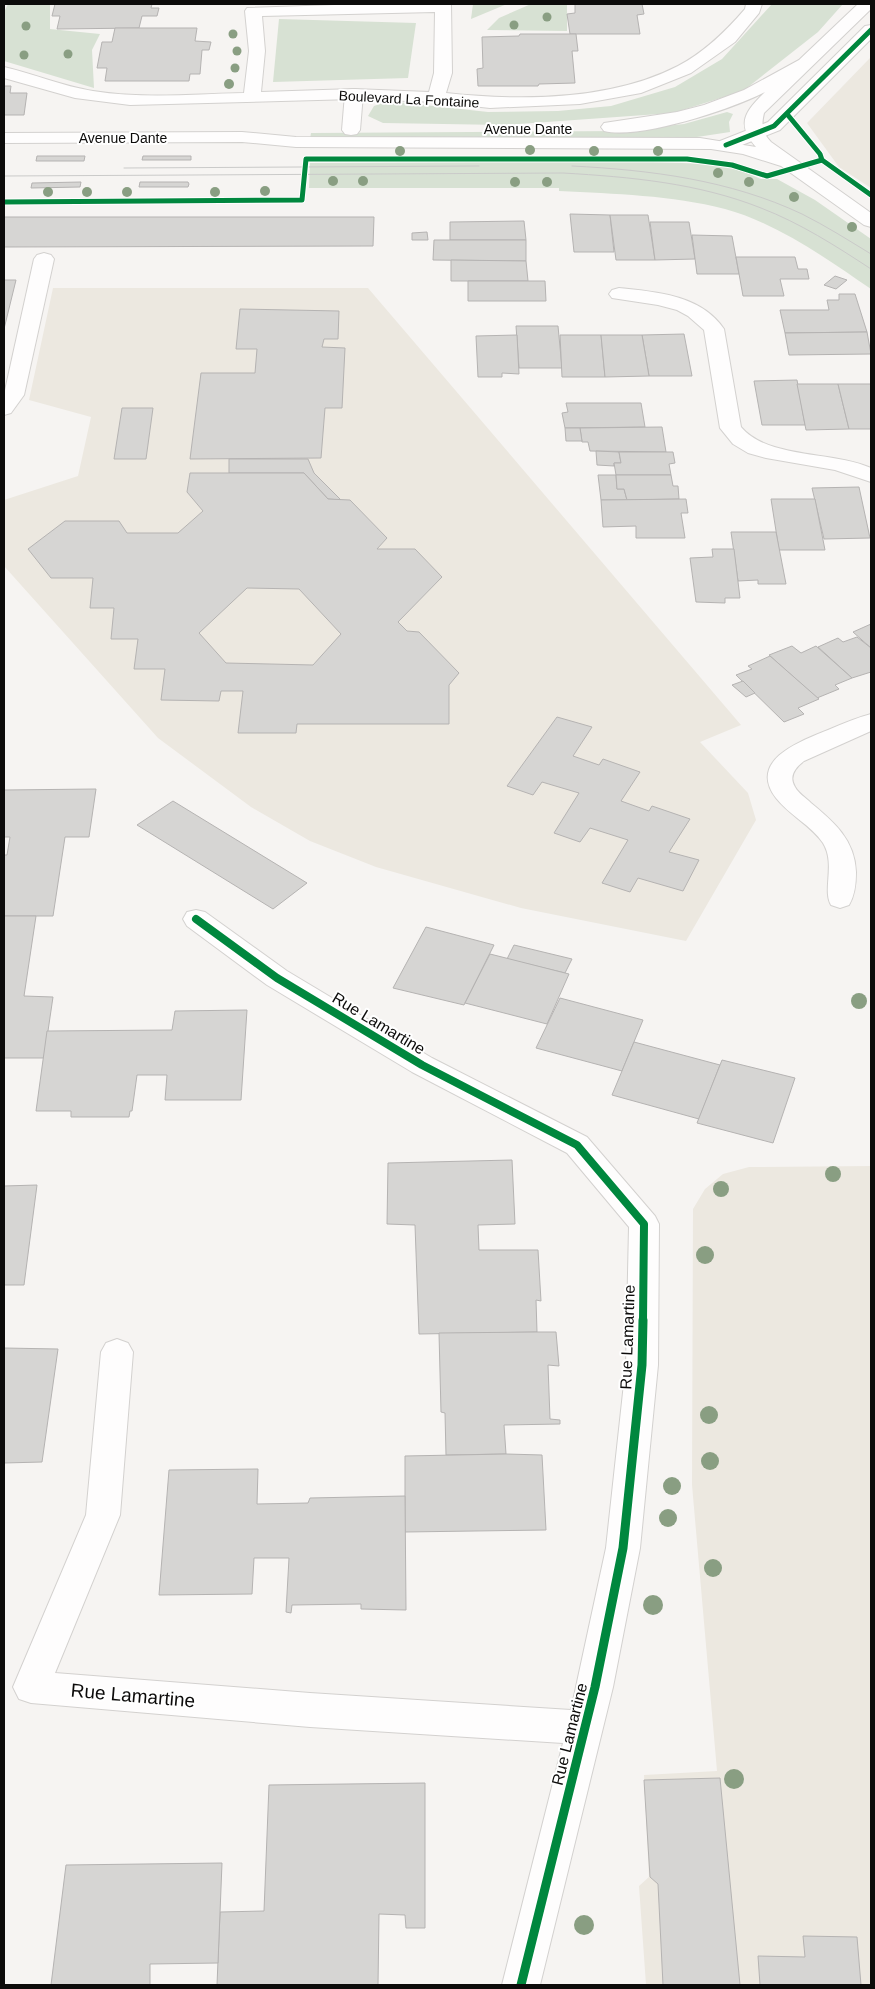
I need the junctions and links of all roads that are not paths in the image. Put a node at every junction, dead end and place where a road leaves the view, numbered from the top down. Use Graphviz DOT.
graph roads {
  1 [pos="754,4"];
  2 [pos="867,4"];
  3 [pos="444,6"];
  4 [pos="871,30"];
  5 [pos="804,64"];
  6 [pos="4,72"];
  7 [pos="354,94"];
  8 [pos="252,98"];
  9 [pos="436,98"];
  10 [pos="351,130"];
  11 [pos="755,135"];
  12 [pos="242,137"];
  13 [pos="4,138"];
  14 [pos="726,144"];
  15 [pos="784,161"];
  16 [pos="871,221"];
  17 [pos="44,259"];
  18 [pos="619,294"];
  19 [pos="4,409"];
  20 [pos="871,476"];
  21 [pos="871,722"];
  22 [pos="840,899"];
  23 [pos="196,919"];
  24 [pos="117,1352"];
  25 [pos="585,1728"];
  26 [pos="521,1985"];
  1 -- 9 [label="street, Boulevard La Fontaine"];
  2 -- 5 [label="street"];
  3 -- 8 [label="street"];
  3 -- 9 [label="street"];
  4 -- 11 [label="street"];
  5 -- 10 [label="street, Avenue Dante"];
  5 -- 11 [label="street"];
  6 -- 8 [label="street, Boulevard La Fontaine"];
  7 -- 8 [label="street, Boulevard La Fontaine"];
  7 -- 9 [label="street, Boulevard La Fontaine"];
  7 -- 10 [label="street"];
  10 -- 12 [label="street, Avenue Dante"];
  11 -- 14 [label="street"];
  11 -- 15 [label="street"];
  12 -- 13 [label="street, Avenue Dante"];
  12 -- 14 [label="street, Avenue Dante"];
  14 -- 15 [label="street, Avenue Dante"];
  15 -- 16 [label="street"];
  17 -- 19 [label="street"];
  18 -- 20 [label="street"];
  21 -- 22 [label="street"];
  23 -- 25 [label="street, Rue Lamartine"];
  24 -- 25 [label="street, Rue Lamartine"];
  25 -- 26 [label="street, Rue Lamartine"];
}
